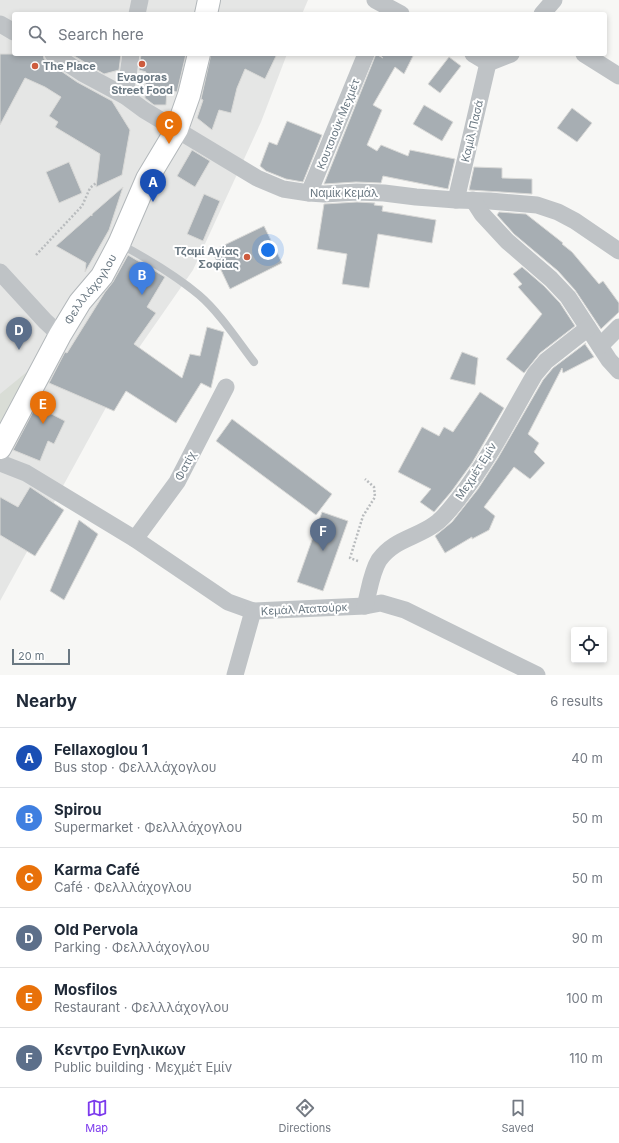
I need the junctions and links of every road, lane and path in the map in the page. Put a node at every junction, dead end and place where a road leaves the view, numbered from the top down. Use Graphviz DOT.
graph roads {
  1 [pos="140,0"];
  2 [pos="209,0"];
  3 [pos="554,0"];
  4 [pos="381,7"];
  5 [pos="137,12"];
  6 [pos="206,12"];
  7 [pos="395,12"];
  8 [pos="544,12"];
  9 [pos="0,24"];
  10 [pos="12,31"];
  11 [pos="56,56"];
  12 [pos="132,56"];
  13 [pos="199,56"];
  14 [pos="365,56"];
  15 [pos="476,56"];
  16 [pos="506,56"];
  17 [pos="587,56"];
  18 [pos="488,63"];
  19 [pos="619,76"];
  20 [pos="126,96"];
  21 [pos="177,129"];
  22 [pos="96,183"];
  23 [pos="309,193"];
  24 [pos="456,200"];
  25 [pos="473,200"];
  26 [pos="119,244"];
  27 [pos="619,251"];
  28 [pos="36,255"];
  29 [pos="0,272"];
  30 [pos="619,327"];
  31 [pos="588,328"];
  32 [pos="60,335"];
  33 [pos="600,346"];
  34 [pos="254,362"];
  35 [pos="619,371"];
  36 [pos="226,387"];
  37 [pos="0,448"];
  38 [pos="0,463"];
  39 [pos="365,479"];
  40 [pos="135,539"];
  41 [pos="376,567"];
  42 [pos="365,606"];
  43 [pos="253,611"];
  44 [pos="235,675"];
  45 [pos="537,675"];
  1 -- 5 [label="street"];
  2 -- 6 [label="street"];
  3 -- 8 [label="street"];
  4 -- 7 [label="street"];
  9 -- 10 [label="street"];
  11 -- 20 [label="street, Ναμίκ Κεμάλ"];
  12 -- 20 [label="street"];
  13 -- 21 [label="street, Φελλλάχογλου"];
  14 -- 23 [label="street, Κουτσιούκ Μεχμέτ"];
  15 -- 18 [label="street"];
  16 -- 18 [label="street"];
  17 -- 19 [label="street"];
  18 -- 24 [label="street, Καμίλ Πασά"];
  20 -- 21 [label="street, Ναμίκ Κεμάλ"];
  21 -- 23 [label="street, Ναμίκ Κεμάλ"];
  21 -- 26 [label="street, Φελλλάχογλου"];
  22 -- 28 [label="path"];
  23 -- 24 [label="street, Ναμίκ Κεμάλ"];
  24 -- 25 [label="street, Ναμίκ Κεμάλ"];
  25 -- 27 [label="street, Ναμίκ Κεμάλ"];
  25 -- 31 [label="street"];
  26 -- 32 [label="street, Φελλλάχογλου"];
  26 -- 34 [label="lane"];
  29 -- 32 [label="street"];
  30 -- 33 [label="street"];
  31 -- 33 [label="street"];
  31 -- 41 [label="street, Μεχμέτ Εμίν"];
  32 -- 37 [label="street, Φελλλάχογλου"];
  33 -- 35 [label="street"];
  36 -- 40 [label="street, Φατίχ"];
  38 -- 40 [label="street, Κεμάλ Ατατούρκ"];
  39 -- 41 [label="path"];
  40 -- 43 [label="street, Κεμάλ Ατατούρκ"];
  41 -- 42 [label="street, Μεχμέτ Εμίν"];
  42 -- 43 [label="street, Κεμάλ Ατατούρκ"];
  42 -- 45 [label="street, Κεμάλ Ατατούρκ"];
  43 -- 44 [label="street"];
}
